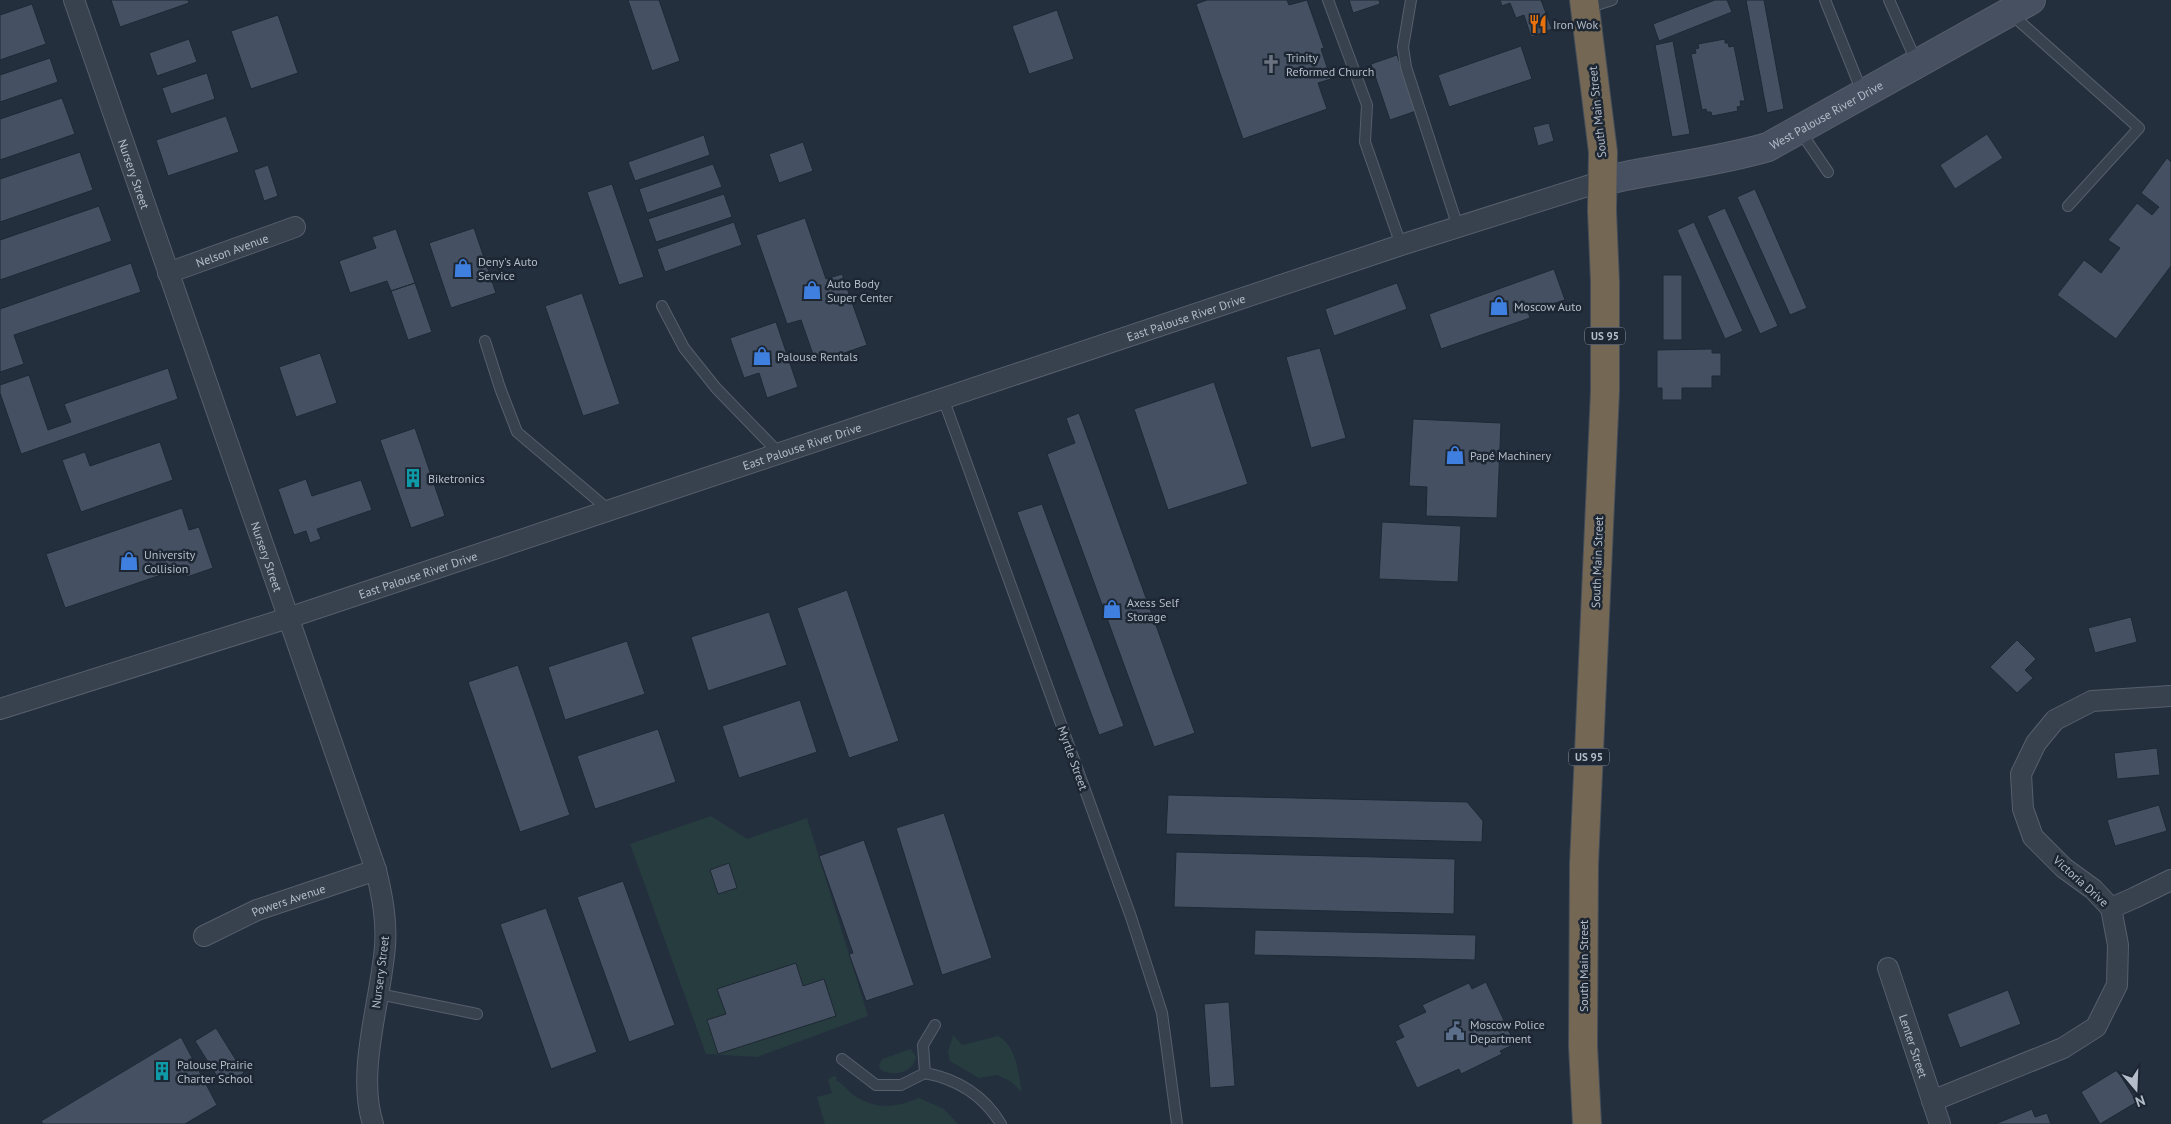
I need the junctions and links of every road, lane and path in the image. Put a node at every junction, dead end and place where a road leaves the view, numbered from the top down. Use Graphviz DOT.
graph roads {
  1 [pos="74,0"];
  2 [pos="1328,0"];
  3 [pos="1411,0"];
  4 [pos="1612,0"];
  5 [pos="1825,0"];
  6 [pos="1889,0"];
  7 [pos="1585,4"];
  8 [pos="2020,6"];
  9 [pos="1918,64"];
  10 [pos="1863,95"];
  11 [pos="1800,131"];
  12 [pos="1828,172"];
  13 [pos="1602,181"];
  14 [pos="2068,206"];
  15 [pos="295,227"];
  16 [pos="1458,227"];
  17 [pos="1401,245"];
  18 [pos="168,273"];
  19 [pos="662,306"];
  20 [pos="486,341"];
  21 [pos="943,398"];
  22 [pos="778,452"];
  23 [pos="609,510"];
  24 [pos="288,618"];
  25 [pos="2171,696"];
  26 [pos="0,709"];
  27 [pos="376,870"];
  28 [pos="2171,880"];
  29 [pos="2111,908"];
  30 [pos="204,936"];
  31 [pos="1888,968"];
  32 [pos="378,994"];
  33 [pos="477,1014"];
  34 [pos="935,1025"];
  35 [pos="842,1059"];
  36 [pos="925,1074"];
  37 [pos="1932,1101"];
  38 [pos="373,1124"];
  39 [pos="1001,1124"];
  40 [pos="1177,1124"];
  41 [pos="1587,1124"];
  42 [pos="1940,1124"];
  1 -- 18 [label="street, Nursery Street"];
  2 -- 17 [label="lane"];
  3 -- 16 [label="lane"];
  4 -- 7 [label="lane"];
  5 -- 10 [label="lane"];
  6 -- 9 [label="lane"];
  7 -- 13 [label="highway, South Main Street / US 95"];
  8 -- 9 [label="street, West Palouse River Drive"];
  8 -- 14 [label="lane"];
  9 -- 10 [label="street, West Palouse River Drive"];
  10 -- 11 [label="street, West Palouse River Drive"];
  11 -- 12 [label="lane"];
  11 -- 13 [label="street, West Palouse River Drive"];
  13 -- 16 [label="street, East Palouse River Drive"];
  13 -- 41 [label="highway, South Main Street / US 95"];
  15 -- 18 [label="street, Nelson Avenue"];
  16 -- 17 [label="street, East Palouse River Drive"];
  17 -- 21 [label="street, East Palouse River Drive"];
  18 -- 24 [label="street, Nursery Street"];
  19 -- 22 [label="lane"];
  20 -- 23 [label="lane"];
  21 -- 22 [label="street, East Palouse River Drive"];
  21 -- 40 [label="lane, Myrtle Street"];
  22 -- 23 [label="street, East Palouse River Drive"];
  23 -- 24 [label="street, East Palouse River Drive"];
  24 -- 26 [label="street, East Palouse River Drive"];
  24 -- 27 [label="street, Nursery Street"];
  25 -- 29 [label="street, Victoria Drive"];
  27 -- 30 [label="street, Powers Avenue"];
  27 -- 32 [label="street, Nursery Street"];
  28 -- 29 [label="street"];
  29 -- 37 [label="street, Victoria Drive"];
  31 -- 37 [label="street, Lenter Street"];
  32 -- 33 [label="lane"];
  32 -- 38 [label="street, Nursery Street"];
  34 -- 36 [label="lane"];
  35 -- 36 [label="lane"];
  36 -- 39 [label="lane"];
  37 -- 42 [label="street, Lenter Street"];
}
